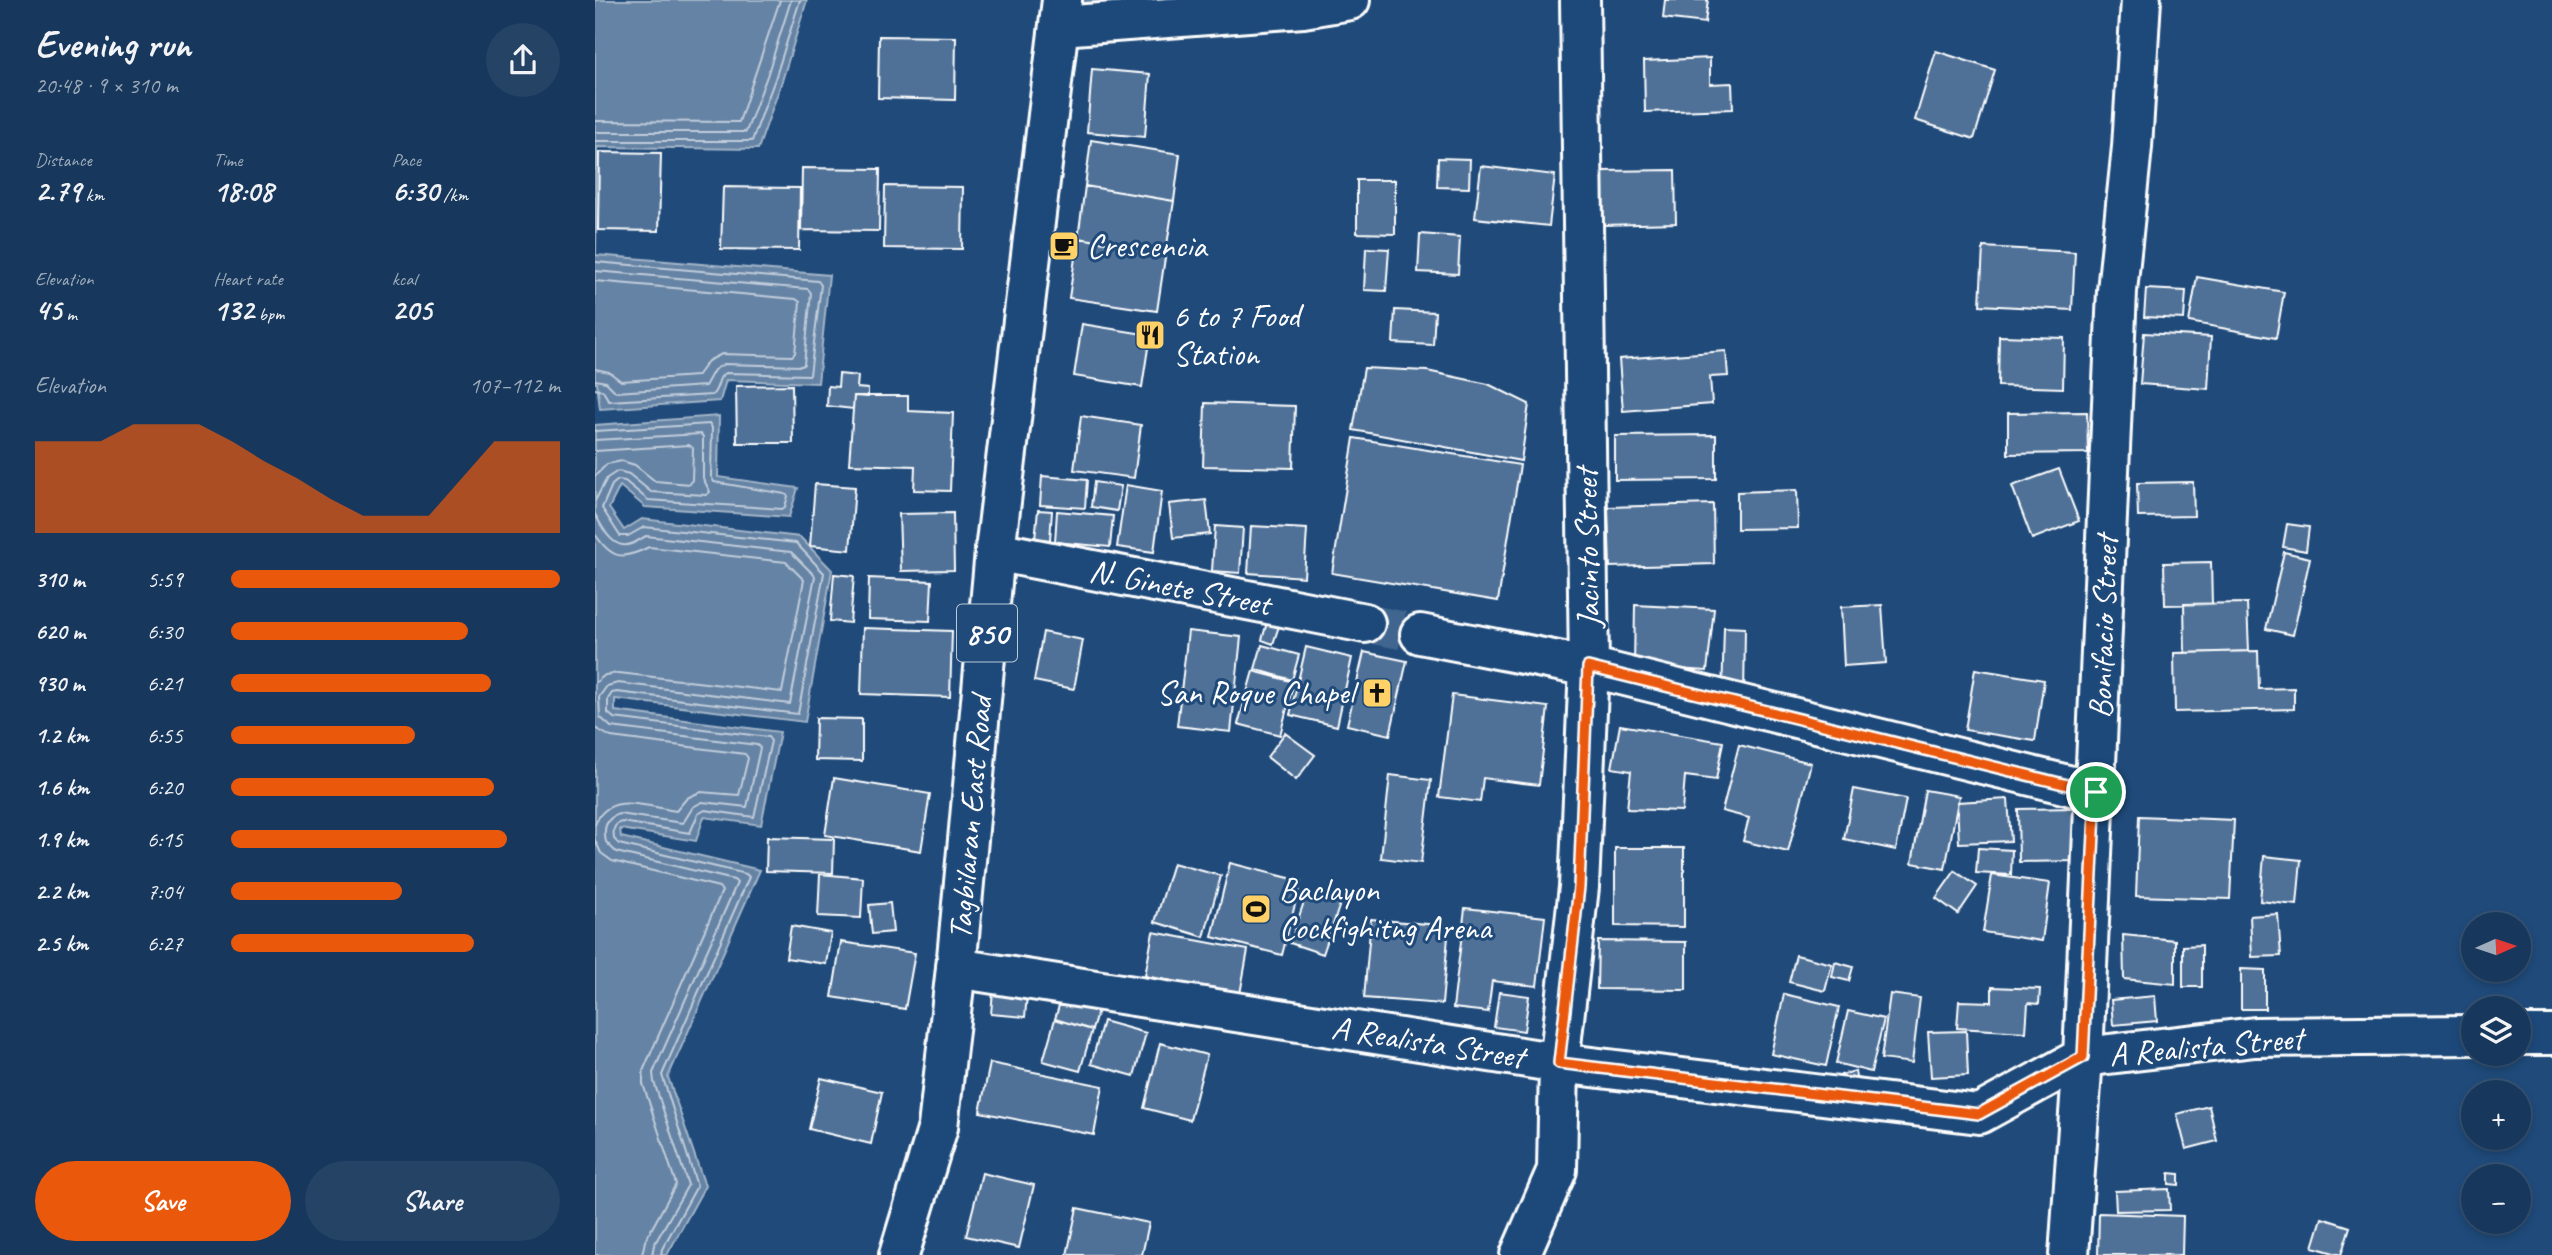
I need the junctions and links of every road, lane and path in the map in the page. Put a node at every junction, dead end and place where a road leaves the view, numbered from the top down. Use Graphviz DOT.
graph roads {
  1 [pos="1350,0"];
  2 [pos="1580,0"];
  3 [pos="2141,0"];
  4 [pos="1061,11"];
  5 [pos="995,551"];
  6 [pos="1365,624"];
  7 [pos="1420,634"];
  8 [pos="1588,667"];
  9 [pos="2096,792"];
  10 [pos="956,968"];
  11 [pos="2461,1035"];
  12 [pos="2531,1035"];
  13 [pos="2552,1035"];
  14 [pos="2083,1057"];
  15 [pos="1559,1063"];
  16 [pos="899,1255"];
  17 [pos="1520,1255"];
  18 [pos="2069,1255"];
  1 -- 4 [label="street"];
  2 -- 8 [label="street, Jacinto Street"];
  3 -- 9 [label="street, Bonifacio Street"];
  4 -- 5 [label="street, Tagbilaran East Road / 850"];
  5 -- 6 [label="street, N. Ginete Street"];
  5 -- 10 [label="street, Tagbilaran East Road / 850"];
  7 -- 8 [label="street"];
  8 -- 9 [label="street"];
  8 -- 15 [label="street, Jacinto Street"];
  9 -- 14 [label="street, Bonifacio Street"];
  10 -- 15 [label="street, A Realista Street"];
  10 -- 16 [label="street, Tagbilaran East Road / 850"];
  11 -- 14 [label="street, A Realista Street"];
  12 -- 13 [label="street"];
  14 -- 15 [label="street, A Realista Street"];
  14 -- 18 [label="street, Bonifacio Street"];
  15 -- 17 [label="street, Jacinto Street"];
}
